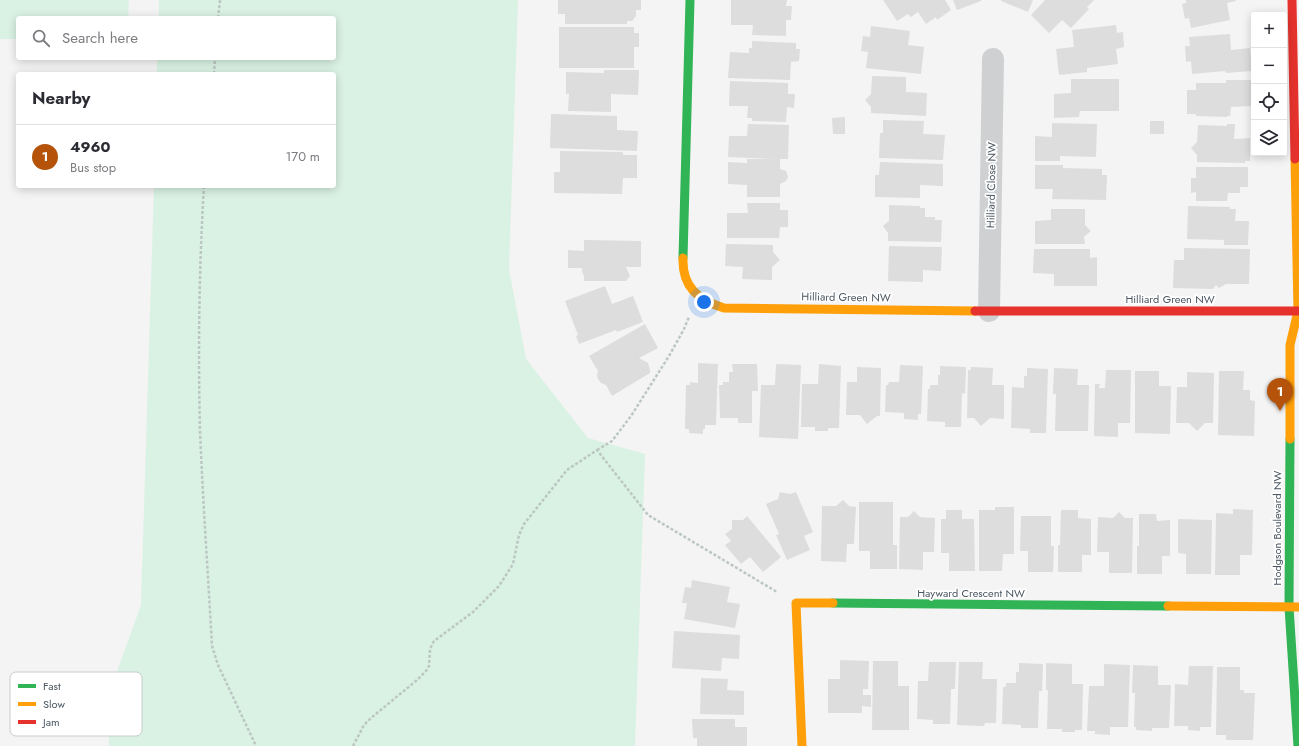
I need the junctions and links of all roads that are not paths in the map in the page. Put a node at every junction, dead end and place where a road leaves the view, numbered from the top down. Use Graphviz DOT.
graph roads {
  1 [pos="690,0"];
  2 [pos="1292,0"];
  3 [pos="993,60"];
  4 [pos="988,310"];
  5 [pos="1299,311"];
  6 [pos="1299,607"];
  7 [pos="1289,608"];
  8 [pos="802,746"];
  9 [pos="1298,746"];
  1 -- 4 [label="street, Hilliard Green NW"];
  2 -- 5 [label="street, Hodgson Boulevard NW"];
  3 -- 4 [label="street, Hilliard Close NW"];
  4 -- 5 [label="street, Hilliard Green NW"];
  5 -- 7 [label="street, Hodgson Boulevard NW"];
  6 -- 7 [label="street, Hayward Crescent NW"];
  7 -- 8 [label="street, Hayward Crescent NW"];
  7 -- 9 [label="street, Hodgson Boulevard NW"];
}
